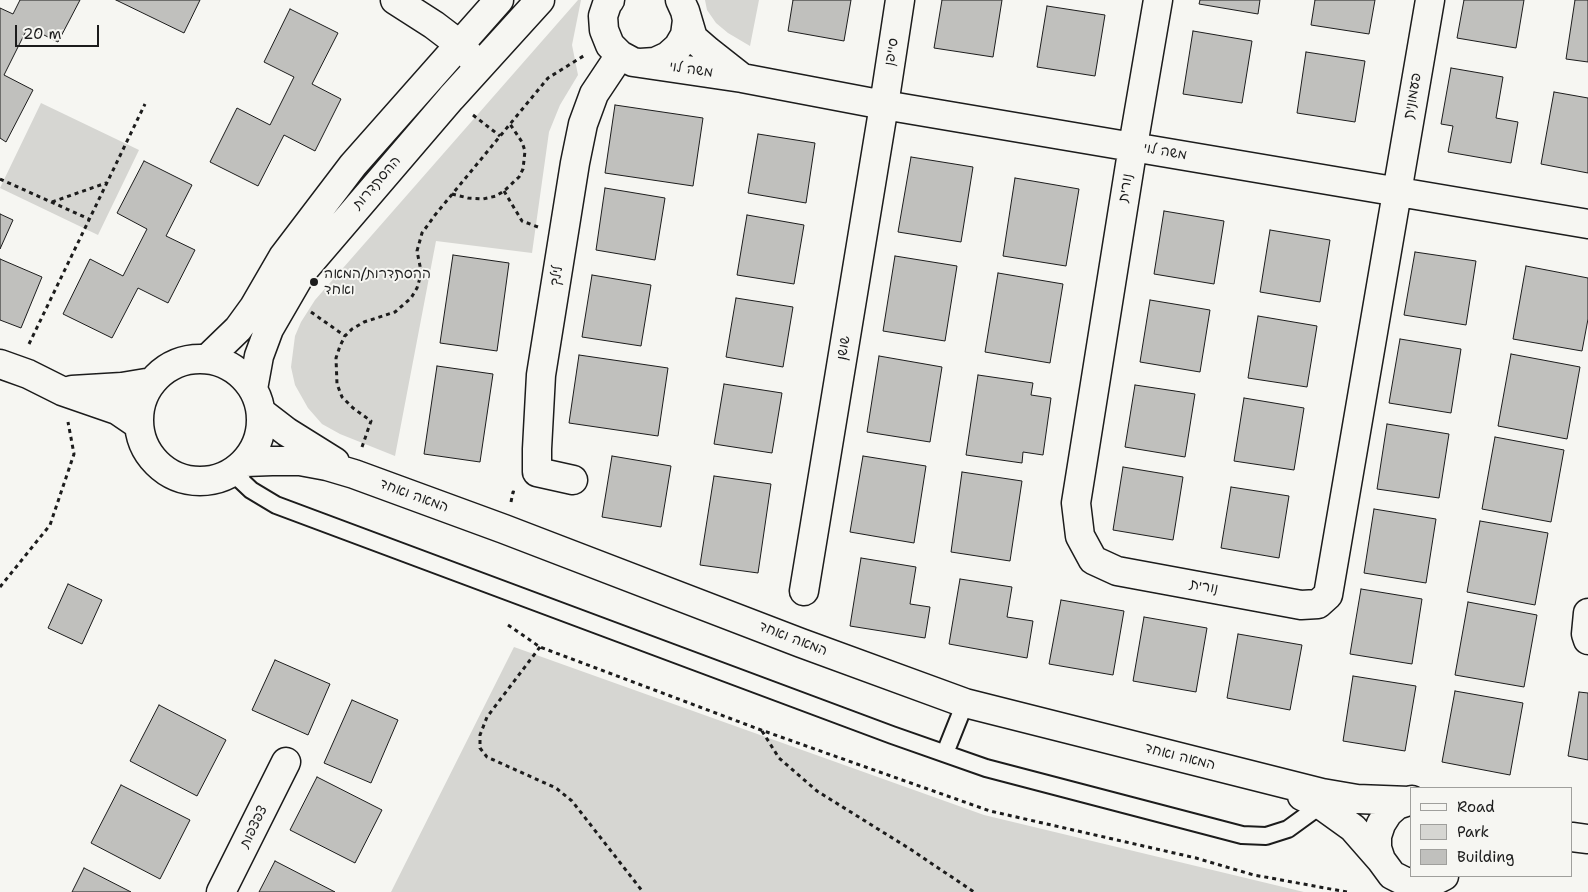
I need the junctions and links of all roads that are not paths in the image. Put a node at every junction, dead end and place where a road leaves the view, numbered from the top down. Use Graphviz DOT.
graph roads {
  1 [pos="395,0"];
  2 [pos="499,0"];
  3 [pos="540,0"];
  4 [pos="610,0"];
  5 [pos="900,0"];
  6 [pos="1158,0"];
  7 [pos="1430,0"];
  8 [pos="683,5"];
  9 [pos="458,44"];
  10 [pos="623,53"];
  11 [pos="479,66"];
  12 [pos="742,78"];
  13 [pos="884,105"];
  14 [pos="1133,146"];
  15 [pos="1397,192"];
  16 [pos="1588,224"];
  17 [pos="206,359"];
  18 [pos="8,367"];
  19 [pos="152,382"];
  20 [pos="62,391"];
  21 [pos="257,401"];
  22 [pos="139,425"];
  23 [pos="238,467"];
  24 [pos="354,474"];
  25 [pos="573,480"];
  26 [pos="804,591"];
  27 [pos="1588,613"];
  28 [pos="1588,640"];
  29 [pos="965,703"];
  30 [pos="945,753"];
  31 [pos="286,762"];
  32 [pos="1242,773"];
  33 [pos="1410,800"];
  34 [pos="1321,805"];
  35 [pos="1573,836"];
  36 [pos="1588,839"];
  37 [pos="1391,876"];
  38 [pos="1442,877"];
  39 [pos="1450,877"];
  40 [pos="221,892"];
  41 [pos="1448,892"];
  1 -- 9 [label="street"];
  2 -- 9 [label="street, ההסתדרות"];
  3 -- 11 [label="street, ההסתדרות"];
  4 -- 10 [label="street"];
  5 -- 13 [label="street, סייפן"];
  6 -- 14 [label="street"];
  7 -- 15 [label="street, פעמונית"];
  8 -- 10 [label="street"];
  8 -- 12 [label="street, משה לוי"];
  9 -- 11 [label="street"];
  9 -- 17 [label="street, ההסתדרות"];
  10 -- 12 [label="street, משה לוי"];
  10 -- 25 [label="street, לילך"];
  11 -- 21 [label="street, ההסתדרות"];
  12 -- 13 [label="street, משה לוי"];
  13 -- 14 [label="street, משה לוי"];
  13 -- 26 [label="street, שושן"];
  14 -- 15 [label="street, משה לוי"];
  14 -- 15 [label="street, נורית"];
  15 -- 16 [label="street, משה לוי"];
  17 -- 19 [label="street"];
  17 -- 21 [label="street"];
  18 -- 20 [label="street"];
  19 -- 20 [label="street"];
  19 -- 22 [label="street"];
  20 -- 22 [label="street"];
  21 -- 23 [label="street"];
  21 -- 24 [label="street, המאה ואחד"];
  22 -- 23 [label="street"];
  23 -- 24 [label="street, המאה ואחד"];
  23 -- 30 [label="lane"];
  24 -- 29 [label="street, המאה ואחד"];
  27 -- 28 [label="street"];
  29 -- 30 [label="lane"];
  29 -- 32 [label="street, המאה ואחד"];
  30 -- 34 [label="lane"];
  31 -- 40 [label="street, צפצפות"];
  32 -- 33 [label="street, המאה ואחד"];
  32 -- 34 [label="street, המאה ואחד"];
  33 -- 37 [label="street"];
  34 -- 37 [label="street, המאה ואחד"];
  35 -- 36 [label="street"];
  37 -- 38 [label="street"];
  39 -- 41 [label="street"];
}
